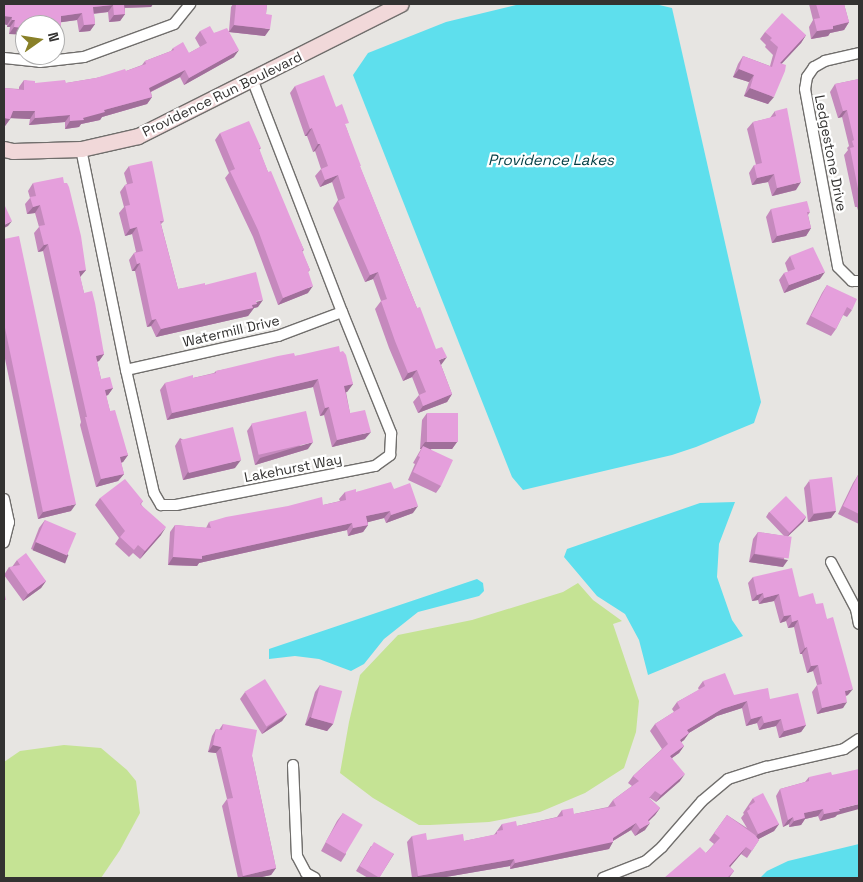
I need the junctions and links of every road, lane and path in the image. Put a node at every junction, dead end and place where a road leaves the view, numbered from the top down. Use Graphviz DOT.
graph roads {
  1 [pos="190,4"];
  2 [pos="401,4"];
  3 [pos="859,53"];
  4 [pos="4,58"];
  5 [pos="252,79"];
  6 [pos="4,149"];
  7 [pos="81,149"];
  8 [pos="859,281"];
  9 [pos="342,312"];
  10 [pos="126,370"];
  11 [pos="4,499"];
  12 [pos="4,542"];
  13 [pos="831,562"];
  14 [pos="859,624"];
  15 [pos="859,739"];
  16 [pos="293,765"];
  17 [pos="316,878"];
  18 [pos="603,878"];
  1 -- 4 [label="street"];
  2 -- 5 [label="street, Providence Run Boulevard"];
  3 -- 8 [label="street, Ledgestone Drive"];
  5 -- 7 [label="street, Providence Run Boulevard"];
  5 -- 9 [label="street, Lakehurst Way"];
  6 -- 7 [label="street, Providence Run Boulevard"];
  7 -- 10 [label="street, Lakehurst Way"];
  9 -- 10 [label="street, Watermill Drive"];
  9 -- 10 [label="street, Lakehurst Way"];
  11 -- 12 [label="street"];
  13 -- 14 [label="street"];
  15 -- 18 [label="street"];
  16 -- 17 [label="street"];
}
